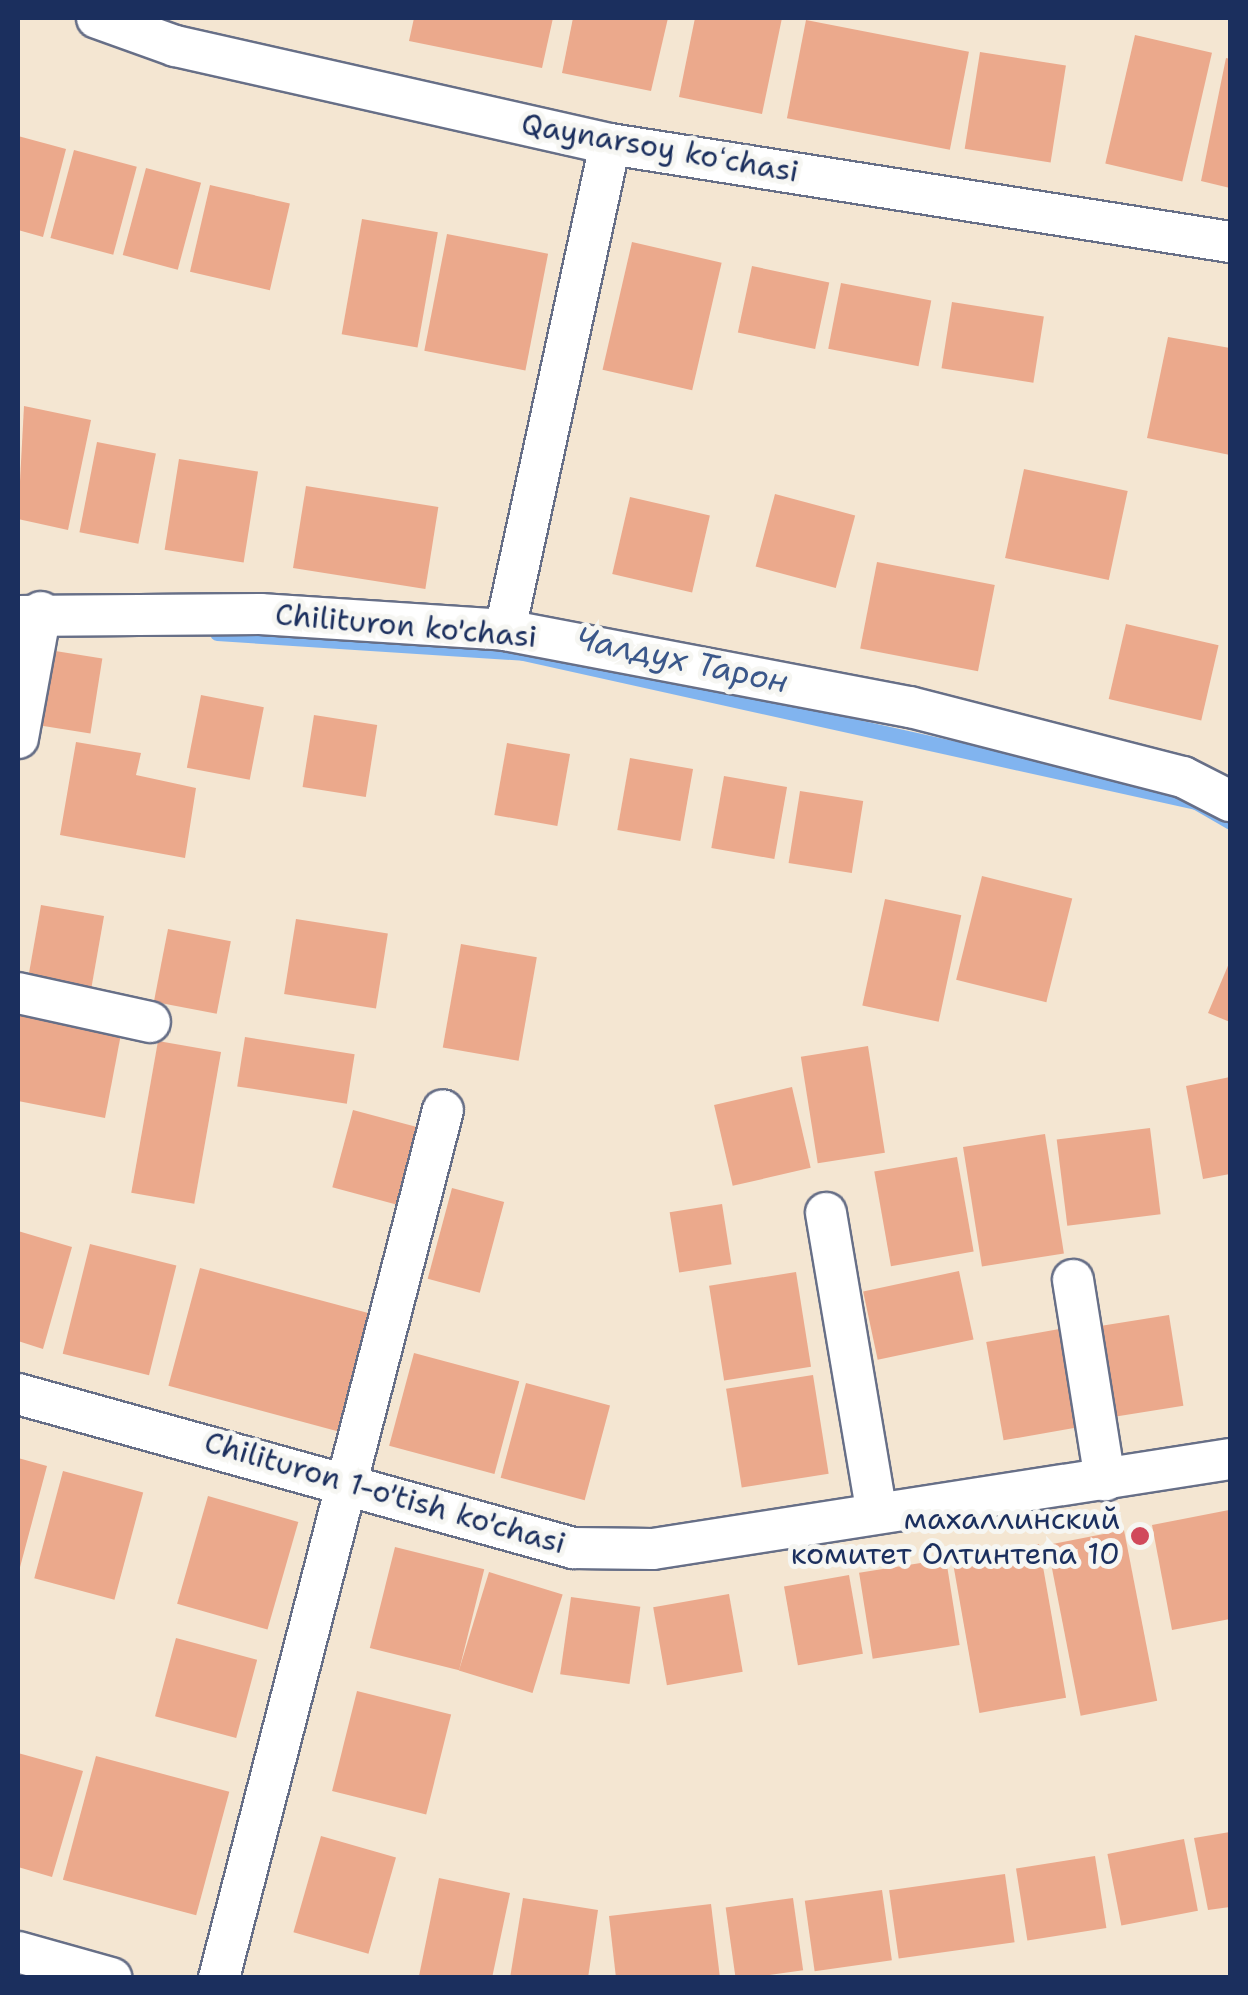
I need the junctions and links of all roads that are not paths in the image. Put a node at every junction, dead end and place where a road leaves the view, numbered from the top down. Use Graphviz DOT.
graph roads {
  1 [pos="97,18"];
  2 [pos="610,144"];
  3 [pos="1230,242"];
  4 [pos="29,614"];
  5 [pos="504,630"];
  6 [pos="18,738"];
  7 [pos="1230,802"];
  8 [pos="18,993"];
  9 [pos="150,1022"];
  10 [pos="443,1110"];
  11 [pos="826,1213"];
  12 [pos="1072,1280"];
  13 [pos="18,1394"];
  14 [pos="1230,1459"];
  15 [pos="343,1479"];
  16 [pos="1105,1480"];
  17 [pos="877,1513"];
  18 [pos="18,1952"];
  19 [pos="111,1978"];
  20 [pos="220,1978"];
  1 -- 2 [label="street, Qaynarsoy koʻchasi"];
  2 -- 3 [label="street, Qaynarsoy koʻchasi"];
  2 -- 5 [label="street"];
  4 -- 5 [label="street, Chilituron ko'chasi"];
  4 -- 6 [label="street"];
  5 -- 7 [label="street, Chilituron ko'chasi"];
  8 -- 9 [label="street"];
  10 -- 15 [label="street"];
  11 -- 17 [label="street"];
  12 -- 16 [label="street"];
  13 -- 15 [label="street, Chilituron 1-o'tish ko'chasi"];
  14 -- 16 [label="street, Chilituron 1-o'tish ko'chasi"];
  15 -- 17 [label="street, Chilituron 1-o'tish ko'chasi"];
  15 -- 20 [label="street"];
  16 -- 17 [label="street, Chilituron 1-o'tish ko'chasi"];
  18 -- 19 [label="street"];
}
